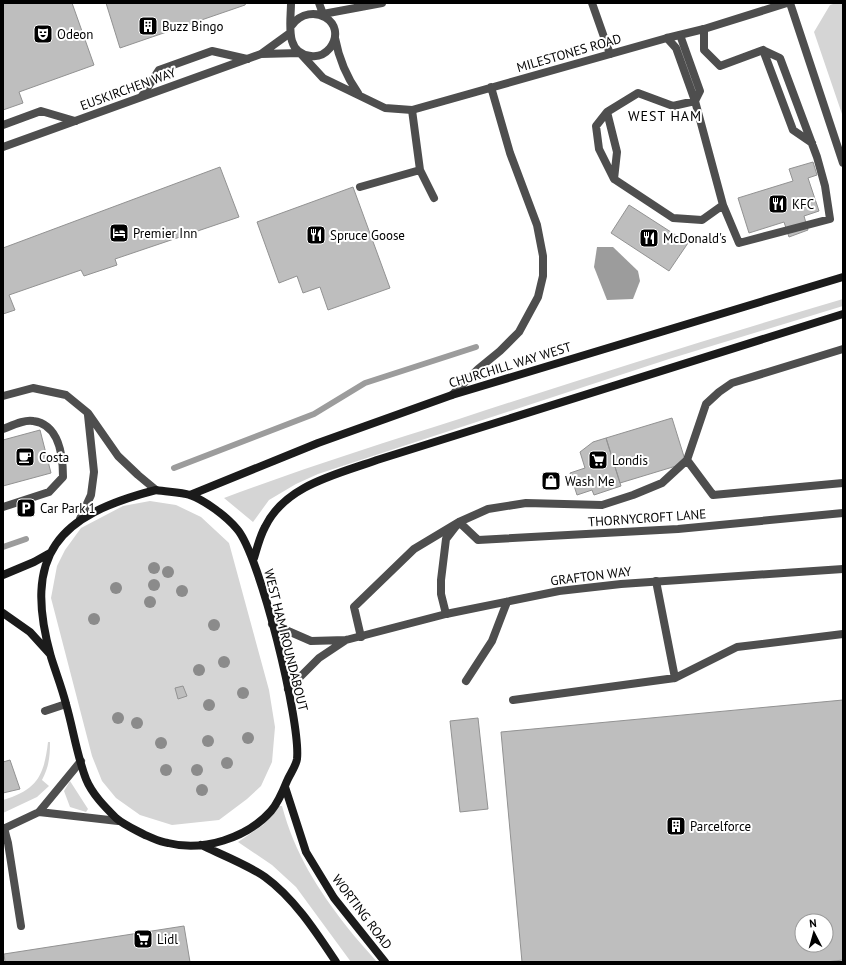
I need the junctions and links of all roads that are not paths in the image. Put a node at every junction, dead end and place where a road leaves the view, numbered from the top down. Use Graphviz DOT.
graph roads {
  1 [pos="291,3"];
  2 [pos="318,3"];
  3 [pos="382,3"];
  4 [pos="592,3"];
  5 [pos="789,3"];
  6 [pos="362,5"];
  7 [pos="323,14"];
  8 [pos="291,29"];
  9 [pos="704,29"];
  10 [pos="680,35"];
  11 [pos="335,38"];
  12 [pos="667,38"];
  13 [pos="763,50"];
  14 [pos="300,53"];
  15 [pos="261,54"];
  16 [pos="610,54"];
  17 [pos="247,59"];
  18 [pos="491,87"];
  19 [pos="358,94"];
  20 [pos="142,96"];
  21 [pos="695,101"];
  22 [pos="412,110"];
  23 [pos="607,112"];
  24 [pos="75,121"];
  25 [pos="3,125"];
  26 [pos="812,143"];
  27 [pos="3,147"];
  28 [pos="843,163"];
  29 [pos="420,170"];
  30 [pos="614,178"];
  31 [pos="360,187"];
  32 [pos="434,198"];
  33 [pos="723,205"];
  34 [pos="843,277"];
  35 [pos="843,314"];
  36 [pos="843,349"];
  37 [pos="3,396"];
  38 [pos="452,396"];
  39 [pos="88,413"];
  40 [pos="3,429"];
  41 [pos="687,460"];
  42 [pos="843,483"];
  43 [pos="156,490"];
  44 [pos="190,495"];
  45 [pos="3,507"];
  46 [pos="843,513"];
  47 [pos="80,519"];
  48 [pos="459,522"];
  49 [pos="50,553"];
  50 [pos="254,558"];
  51 [pos="843,569"];
  52 [pos="3,575"];
  53 [pos="656,581"];
  54 [pos="507,602"];
  55 [pos="3,614"];
  56 [pos="446,614"];
  57 [pos="272,624"];
  58 [pos="843,634"];
  59 [pos="361,637"];
  60 [pos="346,640"];
  61 [pos="51,655"];
  62 [pos="675,678"];
  63 [pos="466,681"];
  64 [pos="288,689"];
  65 [pos="513,700"];
  66 [pos="66,704"];
  67 [pos="45,711"];
  68 [pos="81,761"];
  69 [pos="285,787"];
  70 [pos="39,812"];
  71 [pos="118,821"];
  72 [pos="4,829"];
  73 [pos="201,845"];
  74 [pos="21,926"];
  75 [pos="336,962"];
  76 [pos="385,962"];
  1 -- 8 [label="street"];
  2 -- 7 [label="street"];
  3 -- 6 [label="street"];
  4 -- 16 [label="street"];
  5 -- 9 [label="street, MILESTONES ROAD"];
  5 -- 28 [label="street"];
  6 -- 7 [label="street"];
  7 -- 8 [label="street"];
  7 -- 11 [label="street"];
  8 -- 14 [label="street"];
  8 -- 15 [label="street, EUSKIRCHEN WAY"];
  9 -- 10 [label="street, MILESTONES ROAD"];
  9 -- 13 [label="street"];
  10 -- 12 [label="street, MILESTONES ROAD"];
  10 -- 21 [label="street"];
  11 -- 14 [label="street"];
  11 -- 19 [label="street"];
  12 -- 16 [label="street, MILESTONES ROAD"];
  12 -- 21 [label="street"];
  13 -- 26 [label="street"];
  13 -- 26 [label="street"];
  14 -- 15 [label="street, EUSKIRCHEN WAY"];
  14 -- 19 [label="street, MILESTONES ROAD"];
  15 -- 17 [label="street, EUSKIRCHEN WAY"];
  16 -- 18 [label="street, MILESTONES ROAD"];
  17 -- 20 [label="street, EUSKIRCHEN WAY"];
  17 -- 20 [label="street"];
  18 -- 22 [label="street, MILESTONES ROAD"];
  18 -- 38 [label="street"];
  19 -- 22 [label="street, MILESTONES ROAD"];
  20 -- 24 [label="street, EUSKIRCHEN WAY"];
  21 -- 23 [label="street"];
  21 -- 33 [label="street"];
  22 -- 29 [label="street"];
  23 -- 30 [label="street"];
  23 -- 30 [label="street"];
  24 -- 25 [label="street"];
  24 -- 27 [label="street, EUSKIRCHEN WAY"];
  26 -- 33 [label="street"];
  29 -- 31 [label="street"];
  29 -- 32 [label="street"];
  30 -- 33 [label="street"];
  34 -- 38 [label="main road, CHURCHILL WAY WEST"];
  35 -- 50 [label="main road"];
  36 -- 41 [label="street"];
  37 -- 39 [label="street"];
  38 -- 44 [label="main road, CHURCHILL WAY WEST"];
  39 -- 43 [label="street"];
  39 -- 47 [label="street"];
  40 -- 45 [label="street"];
  41 -- 42 [label="street"];
  41 -- 48 [label="street"];
  43 -- 44 [label="main road, WEST HAM ROUNDABOUT"];
  43 -- 47 [label="main road, WEST HAM ROUNDABOUT"];
  44 -- 50 [label="main road, WEST HAM ROUNDABOUT"];
  46 -- 48 [label="street, THORNYCROFT LANE"];
  47 -- 49 [label="main road, WEST HAM ROUNDABOUT"];
  48 -- 56 [label="street"];
  48 -- 59 [label="street"];
  49 -- 52 [label="main road"];
  49 -- 61 [label="main road, WEST HAM ROUNDABOUT"];
  50 -- 57 [label="main road, WEST HAM ROUNDABOUT"];
  51 -- 53 [label="street, GRAFTON WAY"];
  53 -- 54 [label="street, GRAFTON WAY"];
  53 -- 62 [label="street"];
  54 -- 56 [label="street, GRAFTON WAY"];
  54 -- 63 [label="street"];
  55 -- 61 [label="main road"];
  56 -- 59 [label="street, GRAFTON WAY"];
  57 -- 60 [label="street, GRAFTON WAY"];
  57 -- 64 [label="main road, WEST HAM ROUNDABOUT"];
  58 -- 62 [label="street"];
  59 -- 60 [label="street, GRAFTON WAY"];
  60 -- 64 [label="street, GRAFTON WAY"];
  61 -- 66 [label="main road, WEST HAM ROUNDABOUT"];
  62 -- 65 [label="street"];
  64 -- 69 [label="main road, WEST HAM ROUNDABOUT"];
  66 -- 67 [label="street"];
  66 -- 68 [label="main road, WEST HAM ROUNDABOUT"];
  68 -- 70 [label="street"];
  68 -- 71 [label="main road, WEST HAM ROUNDABOUT"];
  69 -- 73 [label="main road, WEST HAM ROUNDABOUT"];
  69 -- 76 [label="main road, WORTING ROAD"];
  70 -- 71 [label="street"];
  70 -- 72 [label="street"];
  71 -- 73 [label="main road, WEST HAM ROUNDABOUT"];
  72 -- 74 [label="street"];
  73 -- 75 [label="main road"];
}
